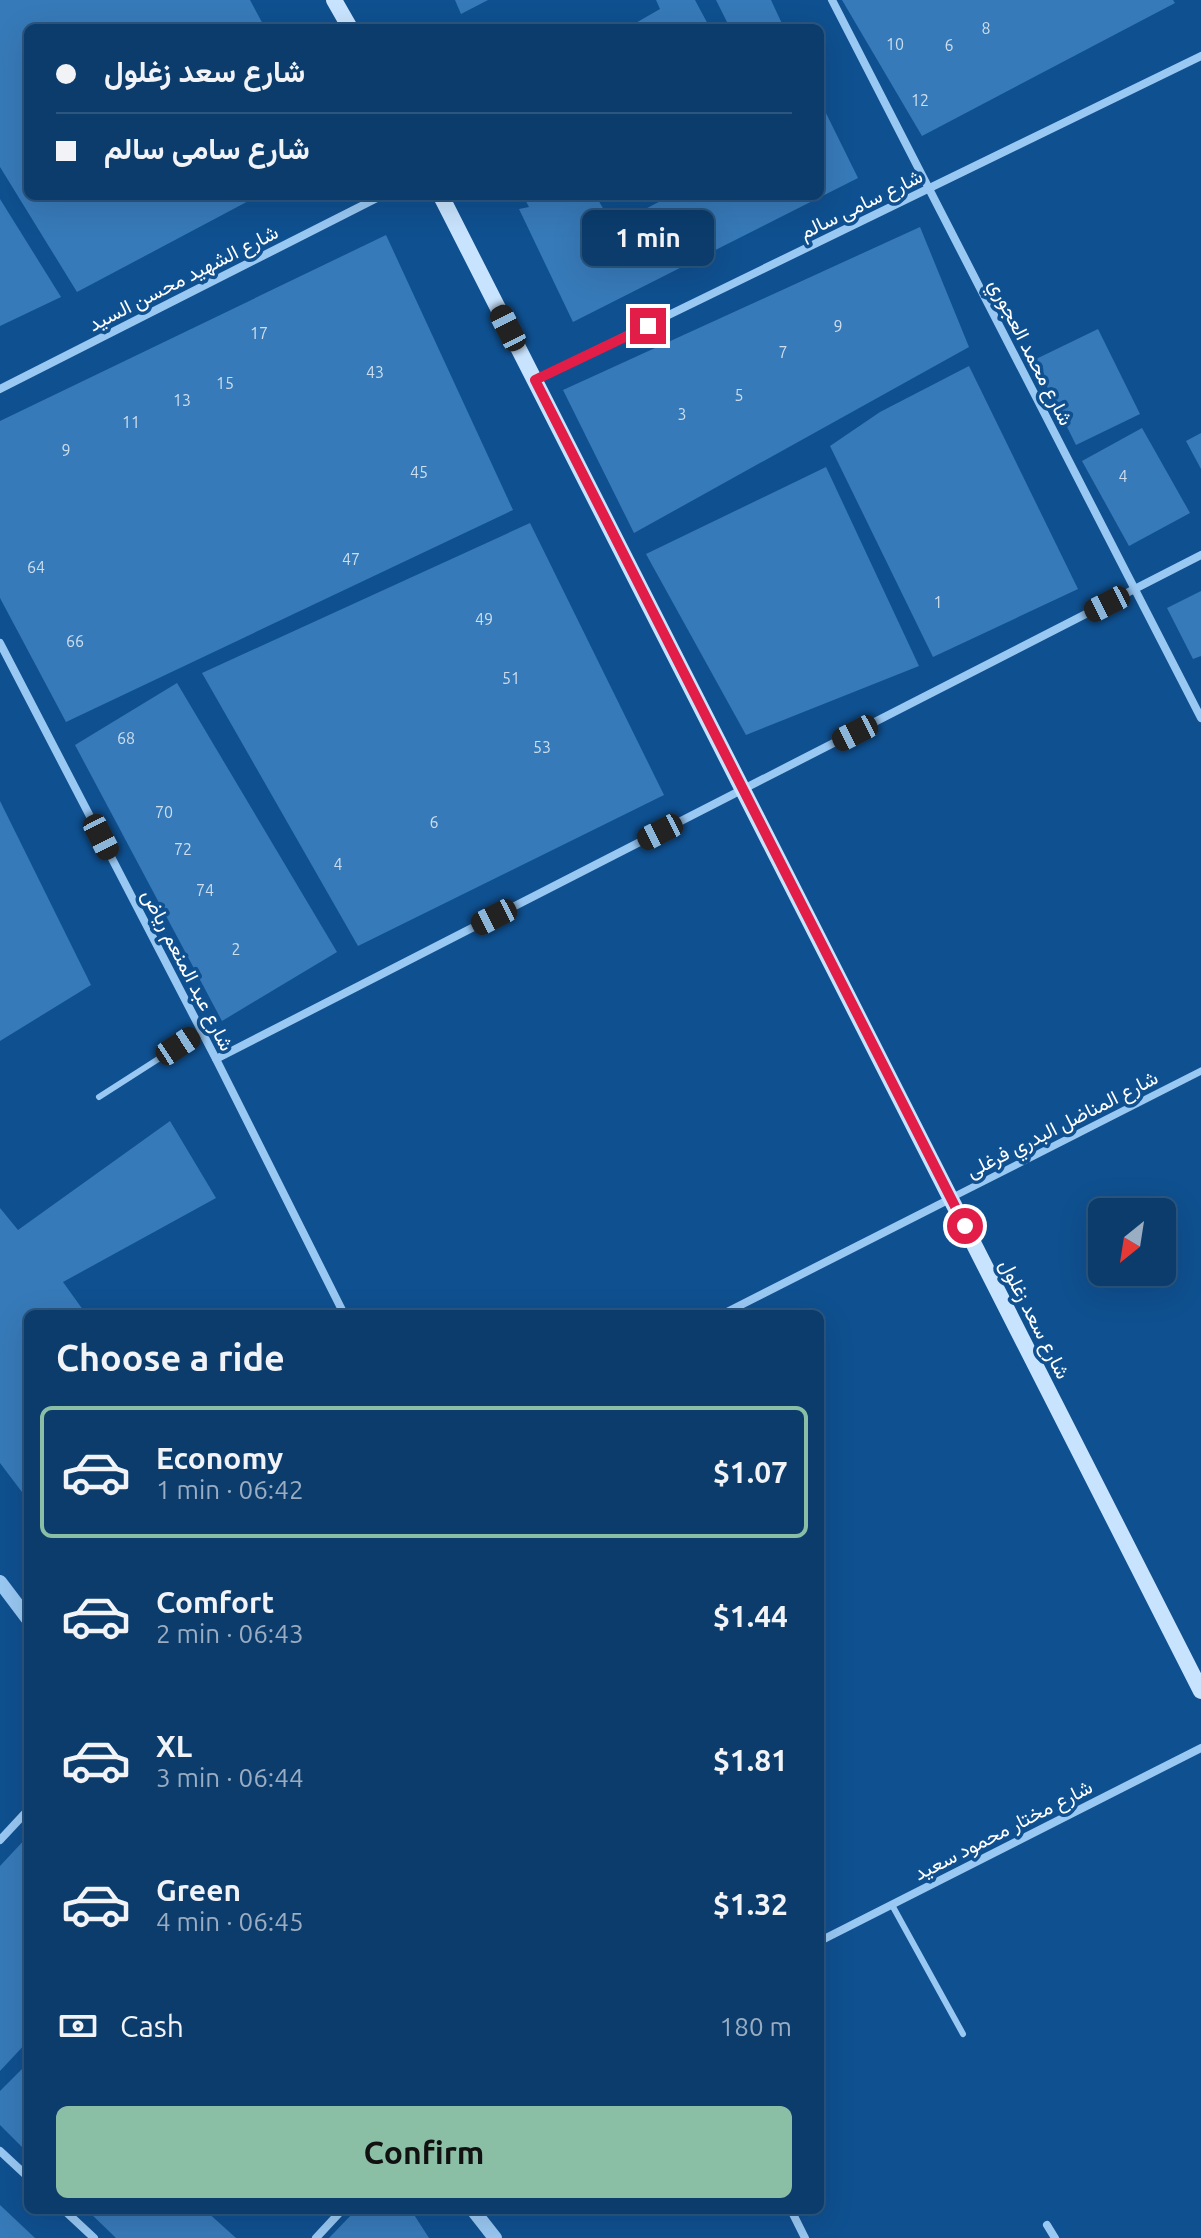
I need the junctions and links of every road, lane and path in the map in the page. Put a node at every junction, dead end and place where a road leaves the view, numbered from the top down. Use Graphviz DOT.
graph roads {
  1 [pos="334,0"];
  2 [pos="832,0"];
  3 [pos="348,24"];
  4 [pos="1201,56"];
  5 [pos="929,189"];
  6 [pos="373,200"];
  7 [pos="443,200"];
  8 [pos="535,380"];
  9 [pos="0,389"];
  10 [pos="1201,555"];
  11 [pos="1135,589"];
  12 [pos="0,643"];
  13 [pos="1201,718"];
  14 [pos="743,790"];
  15 [pos="202,1031"];
  16 [pos="216,1059"];
  17 [pos="1201,1071"];
  18 [pos="99,1097"];
  19 [pos="951,1198"];
  20 [pos="342,1310"];
  21 [pos="731,1310"];
  22 [pos="0,1582"];
  23 [pos="24,1614"];
  24 [pos="1201,1691"];
  25 [pos="1201,1748"];
  26 [pos="24,1814"];
  27 [pos="0,1840"];
  28 [pos="892,1905"];
  29 [pos="824,1939"];
  30 [pos="963,2034"];
  31 [pos="0,2151"];
  32 [pos="24,2173"];
  33 [pos="68,2214"];
  34 [pos="338,2214"];
  35 [pos="476,2214"];
  36 [pos="793,2214"];
  37 [pos="1047,2225"];
  38 [pos="94,2238"];
  39 [pos="316,2238"];
  40 [pos="495,2238"];
  41 [pos="805,2238"];
  42 [pos="1055,2238"];
  1 -- 3 [label="main road"];
  2 -- 5 [label="street, شارع محمد العجوري"];
  4 -- 5 [label="street, شارع سامى سالم"];
  5 -- 8 [label="street, شارع سامى سالم"];
  5 -- 11 [label="street, شارع محمد العجوري"];
  6 -- 9 [label="street, شارع الشهيد محسن السيد"];
  7 -- 8 [label="main road, شارع سعد زغلول"];
  8 -- 14 [label="main road, شارع سعد زغلول"];
  10 -- 11 [label="street"];
  11 -- 13 [label="street, شارع محمد العجوري"];
  11 -- 14 [label="street"];
  12 -- 15 [label="street, شارع عبد المنعم رياض"];
  14 -- 16 [label="street"];
  14 -- 19 [label="main road, شارع سعد زغلول"];
  15 -- 16 [label="street, شارع عبد المنعم رياض"];
  15 -- 18 [label="lane"];
  16 -- 20 [label="street, شارع عبد المنعم رياض"];
  17 -- 19 [label="street, شارع المناضل البدري فرغلى"];
  19 -- 21 [label="street, شارع المناضل البدري فرغلى"];
  19 -- 24 [label="main road, شارع سعد زغلول"];
  22 -- 23 [label="street"];
  25 -- 28 [label="street, شارع مختار محمود سعيد"];
  26 -- 27 [label="street"];
  28 -- 29 [label="street, شارع مختار محمود سعيد"];
  28 -- 30 [label="lane"];
  31 -- 32 [label="street"];
  33 -- 38 [label="street"];
  34 -- 39 [label="street"];
  35 -- 40 [label="street"];
  36 -- 41 [label="street"];
  37 -- 42 [label="street"];
}
